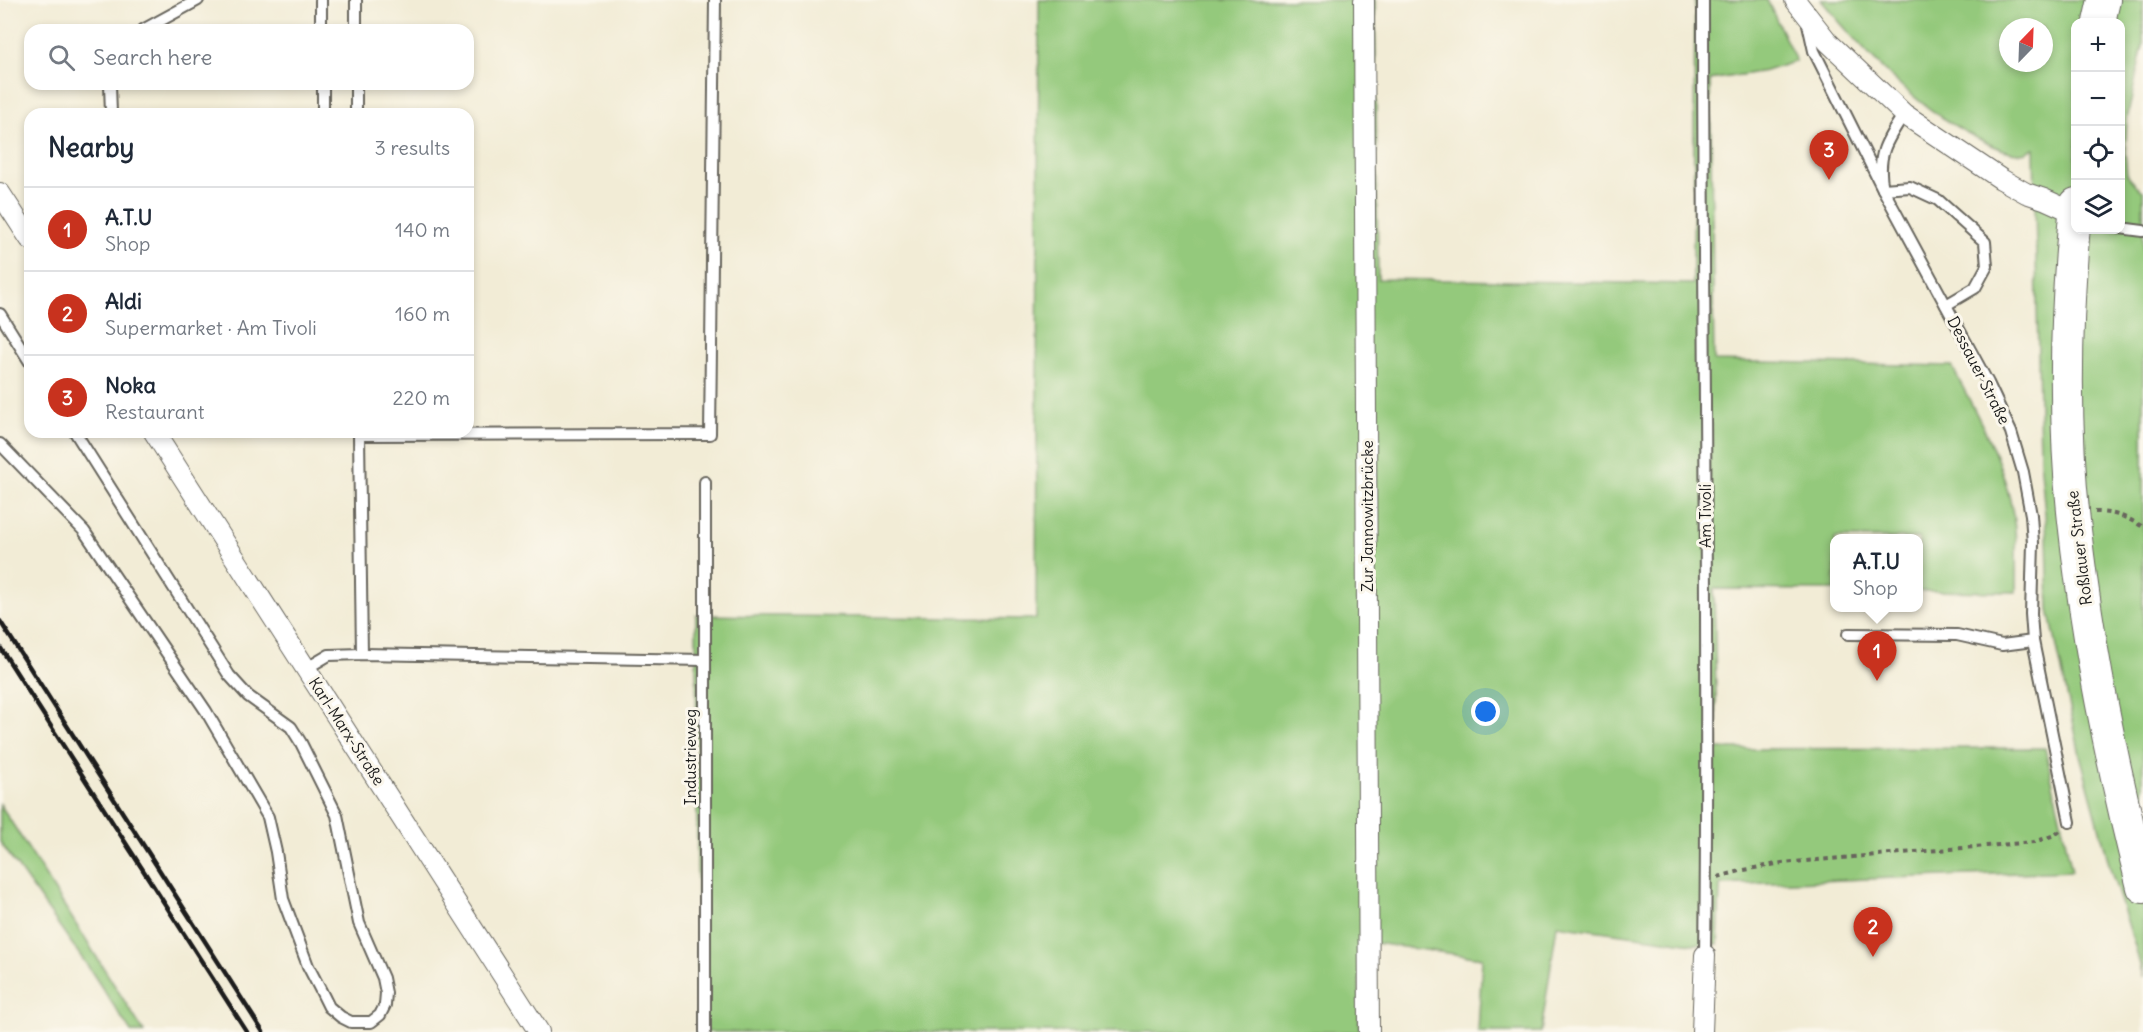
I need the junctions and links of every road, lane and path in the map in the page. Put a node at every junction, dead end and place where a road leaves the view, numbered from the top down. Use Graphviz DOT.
graph roads {
  1 [pos="198,0"];
  2 [pos="321,0"];
  3 [pos="356,0"];
  4 [pos="715,0"];
  5 [pos="1364,0"];
  6 [pos="1703,0"];
  7 [pos="2104,0"];
  8 [pos="1800,7"];
  9 [pos="2100,18"];
  10 [pos="154,24"];
  11 [pos="321,24"];
  12 [pos="356,24"];
  13 [pos="110,90"];
  14 [pos="323,90"];
  15 [pos="356,90"];
  16 [pos="111,108"];
  17 [pos="323,108"];
  18 [pos="356,108"];
  19 [pos="1904,114"];
  20 [pos="1883,189"];
  21 [pos="0,193"];
  22 [pos="2071,209"];
  23 [pos="2125,229"];
  24 [pos="24,230"];
  25 [pos="2143,231"];
  26 [pos="2074,234"];
  27 [pos="1946,304"];
  28 [pos="0,314"];
  29 [pos="24,352"];
  30 [pos="474,435"];
  31 [pos="79,438"];
  32 [pos="158,438"];
  33 [pos="359,438"];
  34 [pos="0,444"];
  35 [pos="705,482"];
  36 [pos="2092,512"];
  37 [pos="2143,527"];
  38 [pos="1848,634"];
  39 [pos="2032,641"];
  40 [pos="362,654"];
  41 [pos="705,660"];
  42 [pos="307,668"];
  43 [pos="2070,822"];
  44 [pos="1706,880"];
  45 [pos="2143,886"];
  46 [pos="1705,955"];
  47 [pos="540,1032"];
  48 [pos="705,1032"];
  49 [pos="1369,1032"];
  50 [pos="1702,1032"];
  1 -- 10 [label="lane"];
  2 -- 11 [label="lane"];
  3 -- 12 [label="lane"];
  4 -- 30 [label="lane"];
  5 -- 49 [label="street, Zur Jannowitzbrücke"];
  6 -- 44 [label="lane, Am Tivoli"];
  7 -- 9 [label="main road"];
  8 -- 19 [label="street"];
  8 -- 20 [label="lane"];
  13 -- 16 [label="lane"];
  14 -- 17 [label="lane"];
  15 -- 18 [label="lane"];
  19 -- 20 [label="lane, Dessauer Straße"];
  19 -- 22 [label="street"];
  20 -- 27 [label="lane, Dessauer Straße"];
  20 -- 27 [label="lane"];
  21 -- 24 [label="street"];
  23 -- 25 [label="lane"];
  26 -- 45 [label="main road, Roßlauer Straße"];
  27 -- 39 [label="lane, Dessauer Straße"];
  28 -- 29 [label="lane"];
  31 -- 34 [label="lane"];
  32 -- 42 [label="street, Karl-Marx-Straße"];
  33 -- 40 [label="lane"];
  35 -- 41 [label="lane, Industrieweg"];
  36 -- 37 [label="path"];
  38 -- 39 [label="lane"];
  39 -- 43 [label="lane, Dessauer Straße"];
  40 -- 41 [label="lane"];
  40 -- 42 [label="lane"];
  41 -- 48 [label="lane, Industrieweg"];
  42 -- 47 [label="street, Karl-Marx-Straße"];
  43 -- 44 [label="path"];
  44 -- 46 [label="lane, Am Tivoli"];
  46 -- 50 [label="street, Am Tivoli"];
}
